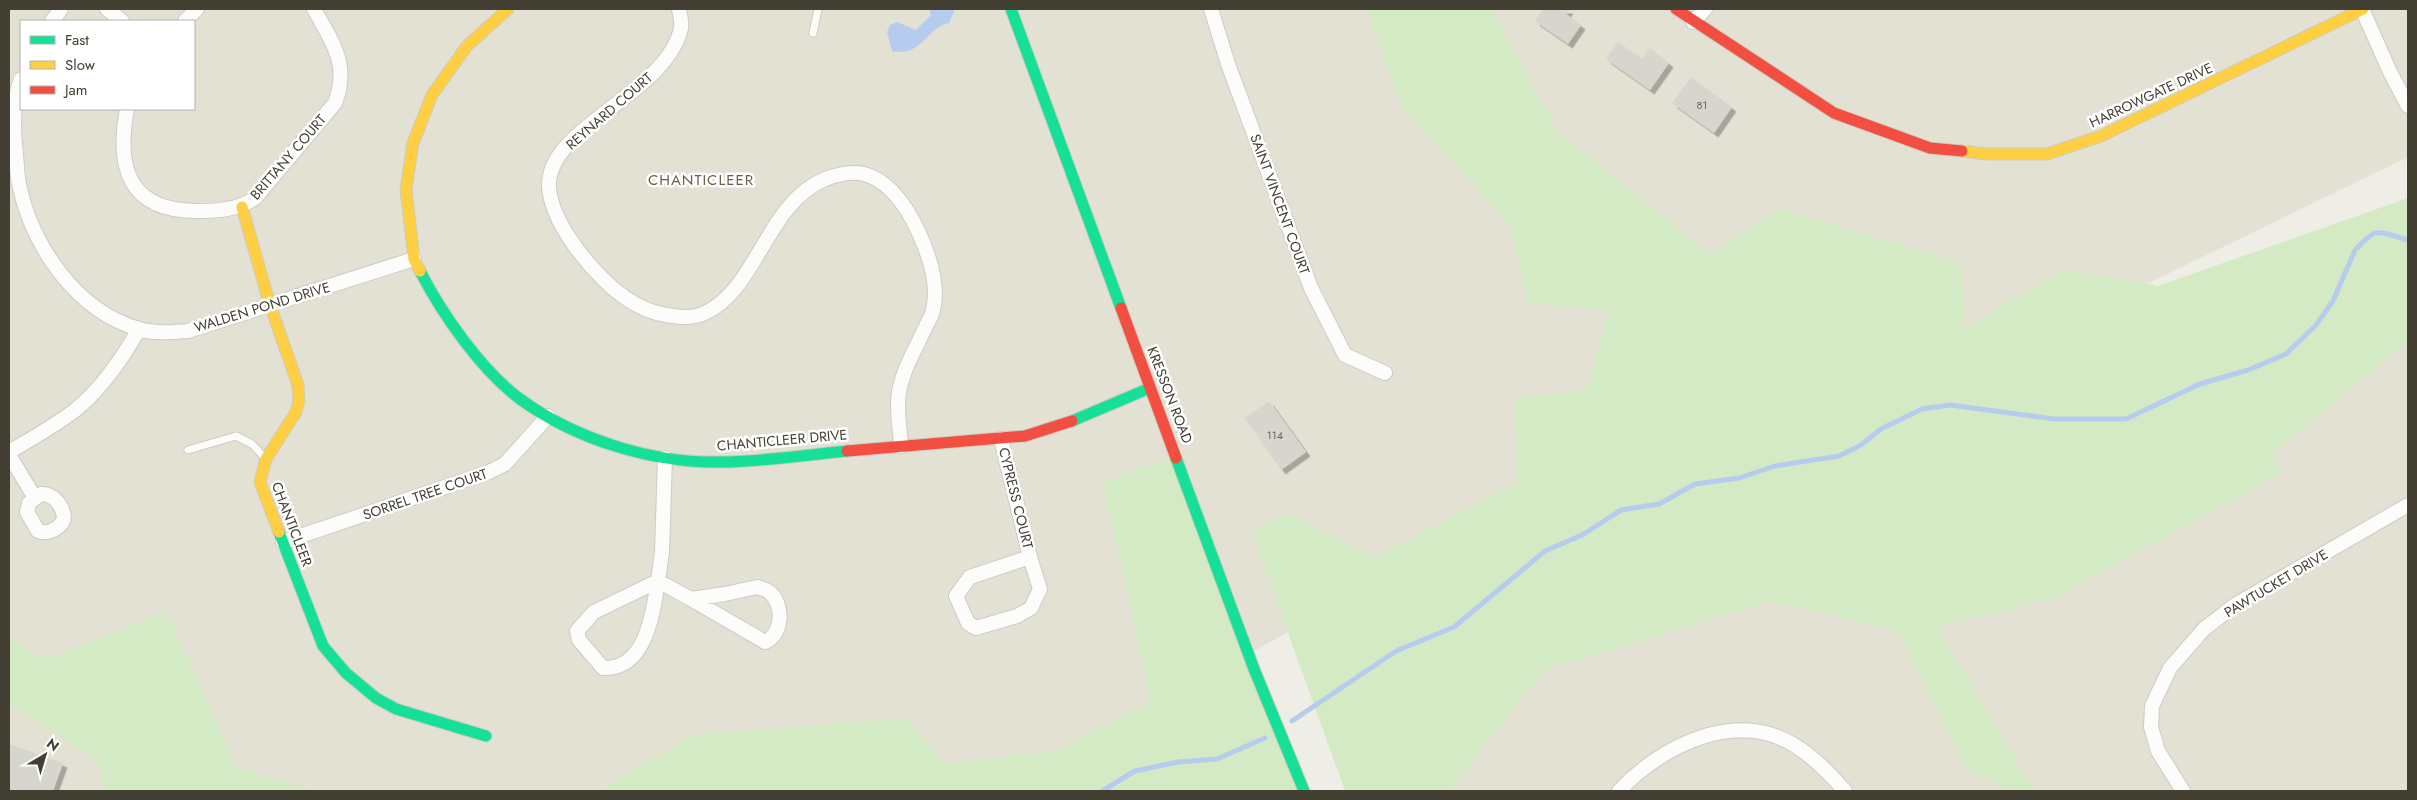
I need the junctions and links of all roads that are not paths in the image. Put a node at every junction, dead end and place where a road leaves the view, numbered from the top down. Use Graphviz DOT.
graph roads {
  1 [pos="61,9"];
  2 [pos="107,9"];
  3 [pos="197,9"];
  4 [pos="314,9"];
  5 [pos="508,9"];
  6 [pos="679,9"];
  7 [pos="818,9"];
  8 [pos="1011,9"];
  9 [pos="1211,9"];
  10 [pos="1676,9"];
  11 [pos="1705,9"];
  12 [pos="2363,9"];
  13 [pos="53,20"];
  14 [pos="121,20"];
  15 [pos="186,20"];
  16 [pos="1693,22"];
  17 [pos="813,33"];
  18 [pos="20,80"];
  19 [pos="12,92"];
  20 [pos="2408,106"];
  21 [pos="127,110"];
  22 [pos="242,207"];
  23 [pos="414,259"];
  24 [pos="270,305"];
  25 [pos="139,329"];
  26 [pos="1384,373"];
  27 [pos="1150,388"];
  28 [pos="548,416"];
  29 [pos="1001,439"];
  30 [pos="901,446"];
  31 [pos="188,450"];
  32 [pos="9,453"];
  33 [pos="665,458"];
  34 [pos="266,459"];
  35 [pos="35,498"];
  36 [pos="2408,505"];
  37 [pos="283,542"];
  38 [pos="1030,557"];
  39 [pos="658,581"];
  40 [pos="690,599"];
  41 [pos="486,736"];
  42 [pos="1304,791"];
  43 [pos="1619,791"];
  44 [pos="1846,791"];
  45 [pos="2183,791"];
  1 -- 13 [label="street"];
  2 -- 14 [label="street"];
  3 -- 15 [label="street"];
  4 -- 22 [label="street, BRITTANY COURT"];
  5 -- 23 [label="street, CHANTICLEER DRIVE"];
  6 -- 30 [label="street, REYNARD COURT"];
  7 -- 17 [label="lane"];
  8 -- 27 [label="street, KRESSON ROAD"];
  9 -- 26 [label="street, SAINT VINCENT COURT"];
  10 -- 16 [label="street, HARROWGATE DRIVE"];
  11 -- 16 [label="street"];
  12 -- 16 [label="street, HARROWGATE DRIVE"];
  12 -- 20 [label="street"];
  18 -- 19 [label="street, WALDEN POND DRIVE"];
  19 -- 25 [label="street, WALDEN POND DRIVE"];
  21 -- 22 [label="street, BRITTANY COURT"];
  22 -- 24 [label="street, CHANTICLEER"];
  23 -- 24 [label="street, WALDEN POND DRIVE"];
  23 -- 28 [label="street, CHANTICLEER DRIVE"];
  24 -- 25 [label="street, WALDEN POND DRIVE"];
  24 -- 34 [label="street, CHANTICLEER"];
  25 -- 32 [label="street"];
  27 -- 29 [label="street, CHANTICLEER DRIVE"];
  27 -- 42 [label="street, KRESSON ROAD"];
  28 -- 33 [label="street, CHANTICLEER DRIVE"];
  28 -- 37 [label="street, SORREL TREE COURT"];
  29 -- 30 [label="street, CHANTICLEER DRIVE"];
  29 -- 38 [label="street, CYPRESS COURT"];
  30 -- 33 [label="street, CHANTICLEER DRIVE"];
  31 -- 34 [label="lane"];
  32 -- 35 [label="street"];
  33 -- 39 [label="street"];
  34 -- 37 [label="street, CHANTICLEER"];
  36 -- 45 [label="street, PAWTUCKET DRIVE"];
  37 -- 41 [label="street, CHANTICLEER"];
  38 -- 38 [label="street, CYPRESS COURT"];
  39 -- 39 [label="street"];
  39 -- 40 [label="street"];
  40 -- 40 [label="street"];
  43 -- 44 [label="street"];
}
